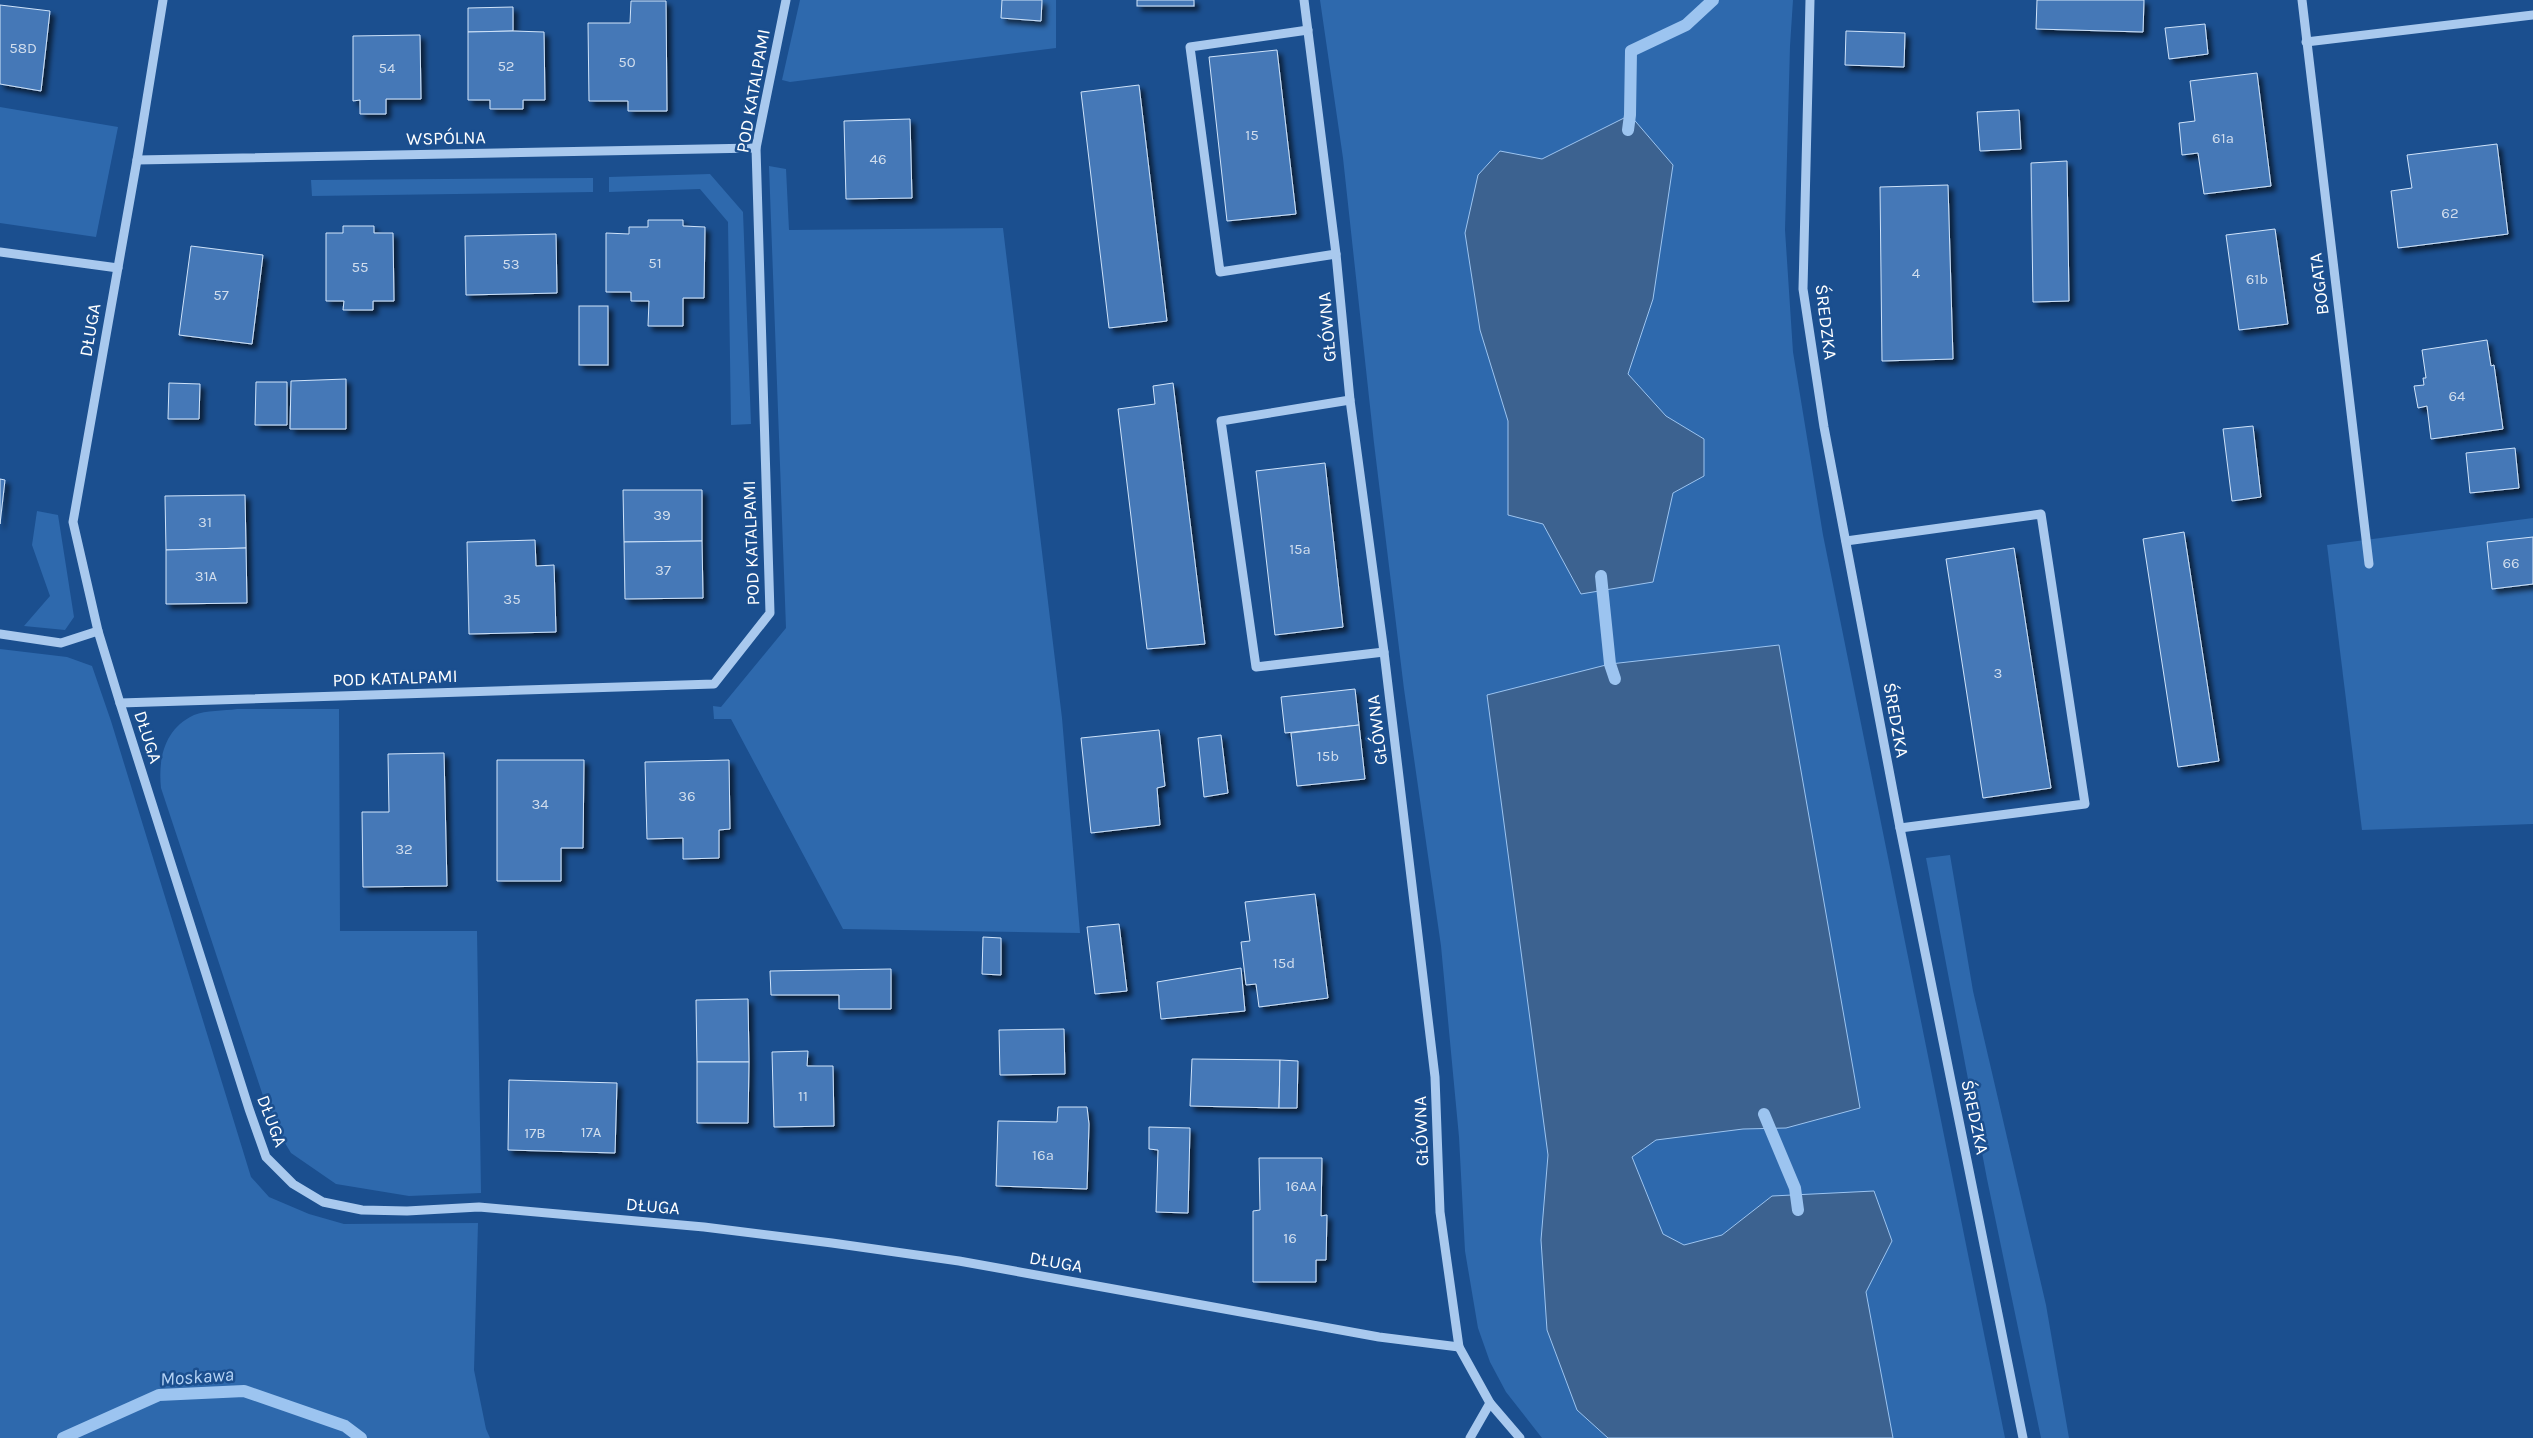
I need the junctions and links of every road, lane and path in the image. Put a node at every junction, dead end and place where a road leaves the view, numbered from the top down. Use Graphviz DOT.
graph roads {
  1 [pos="163,0"];
  2 [pos="786,0"];
  3 [pos="1304,0"];
  4 [pos="1810,0"];
  5 [pos="2302,0"];
  6 [pos="2533,15"];
  7 [pos="1308,30"];
  8 [pos="2306,42"];
  9 [pos="756,148"];
  10 [pos="138,160"];
  11 [pos="0,252"];
  12 [pos="1336,254"];
  13 [pos="118,268"];
  14 [pos="1350,400"];
  15 [pos="1846,541"];
  16 [pos="2369,564"];
  17 [pos="98,631"];
  18 [pos="0,634"];
  19 [pos="1384,652"];
  20 [pos="120,703"];
  21 [pos="1900,828"];
  22 [pos="1459,1347"];
  23 [pos="1490,1403"];
  24 [pos="1470,1438"];
  25 [pos="1520,1438"];
  26 [pos="2023,1438"];
  1 -- 10 [label="street, DŁUGA"];
  2 -- 9 [label="street, POD KATALPAMI"];
  3 -- 7 [label="street, GŁÓWNA"];
  4 -- 15 [label="street, ŚREDZKA"];
  5 -- 8 [label="street, BOGATA"];
  6 -- 8 [label="street"];
  7 -- 12 [label="street, GŁÓWNA"];
  7 -- 12 [label="street"];
  8 -- 16 [label="street, BOGATA"];
  9 -- 10 [label="street, WSPÓLNA"];
  9 -- 20 [label="street, POD KATALPAMI"];
  10 -- 13 [label="street, DŁUGA"];
  11 -- 13 [label="street"];
  12 -- 14 [label="street, GŁÓWNA"];
  13 -- 17 [label="street, DŁUGA"];
  14 -- 19 [label="street, GŁÓWNA"];
  14 -- 19 [label="street"];
  15 -- 21 [label="street, ŚREDZKA"];
  15 -- 21 [label="street"];
  17 -- 18 [label="street"];
  17 -- 20 [label="street, DŁUGA"];
  19 -- 22 [label="street, GŁÓWNA"];
  20 -- 22 [label="street, DŁUGA"];
  21 -- 26 [label="street, ŚREDZKA"];
  22 -- 23 [label="street, GŁÓWNA"];
  23 -- 24 [label="street"];
  23 -- 25 [label="street, GŁÓWNA"];
}
